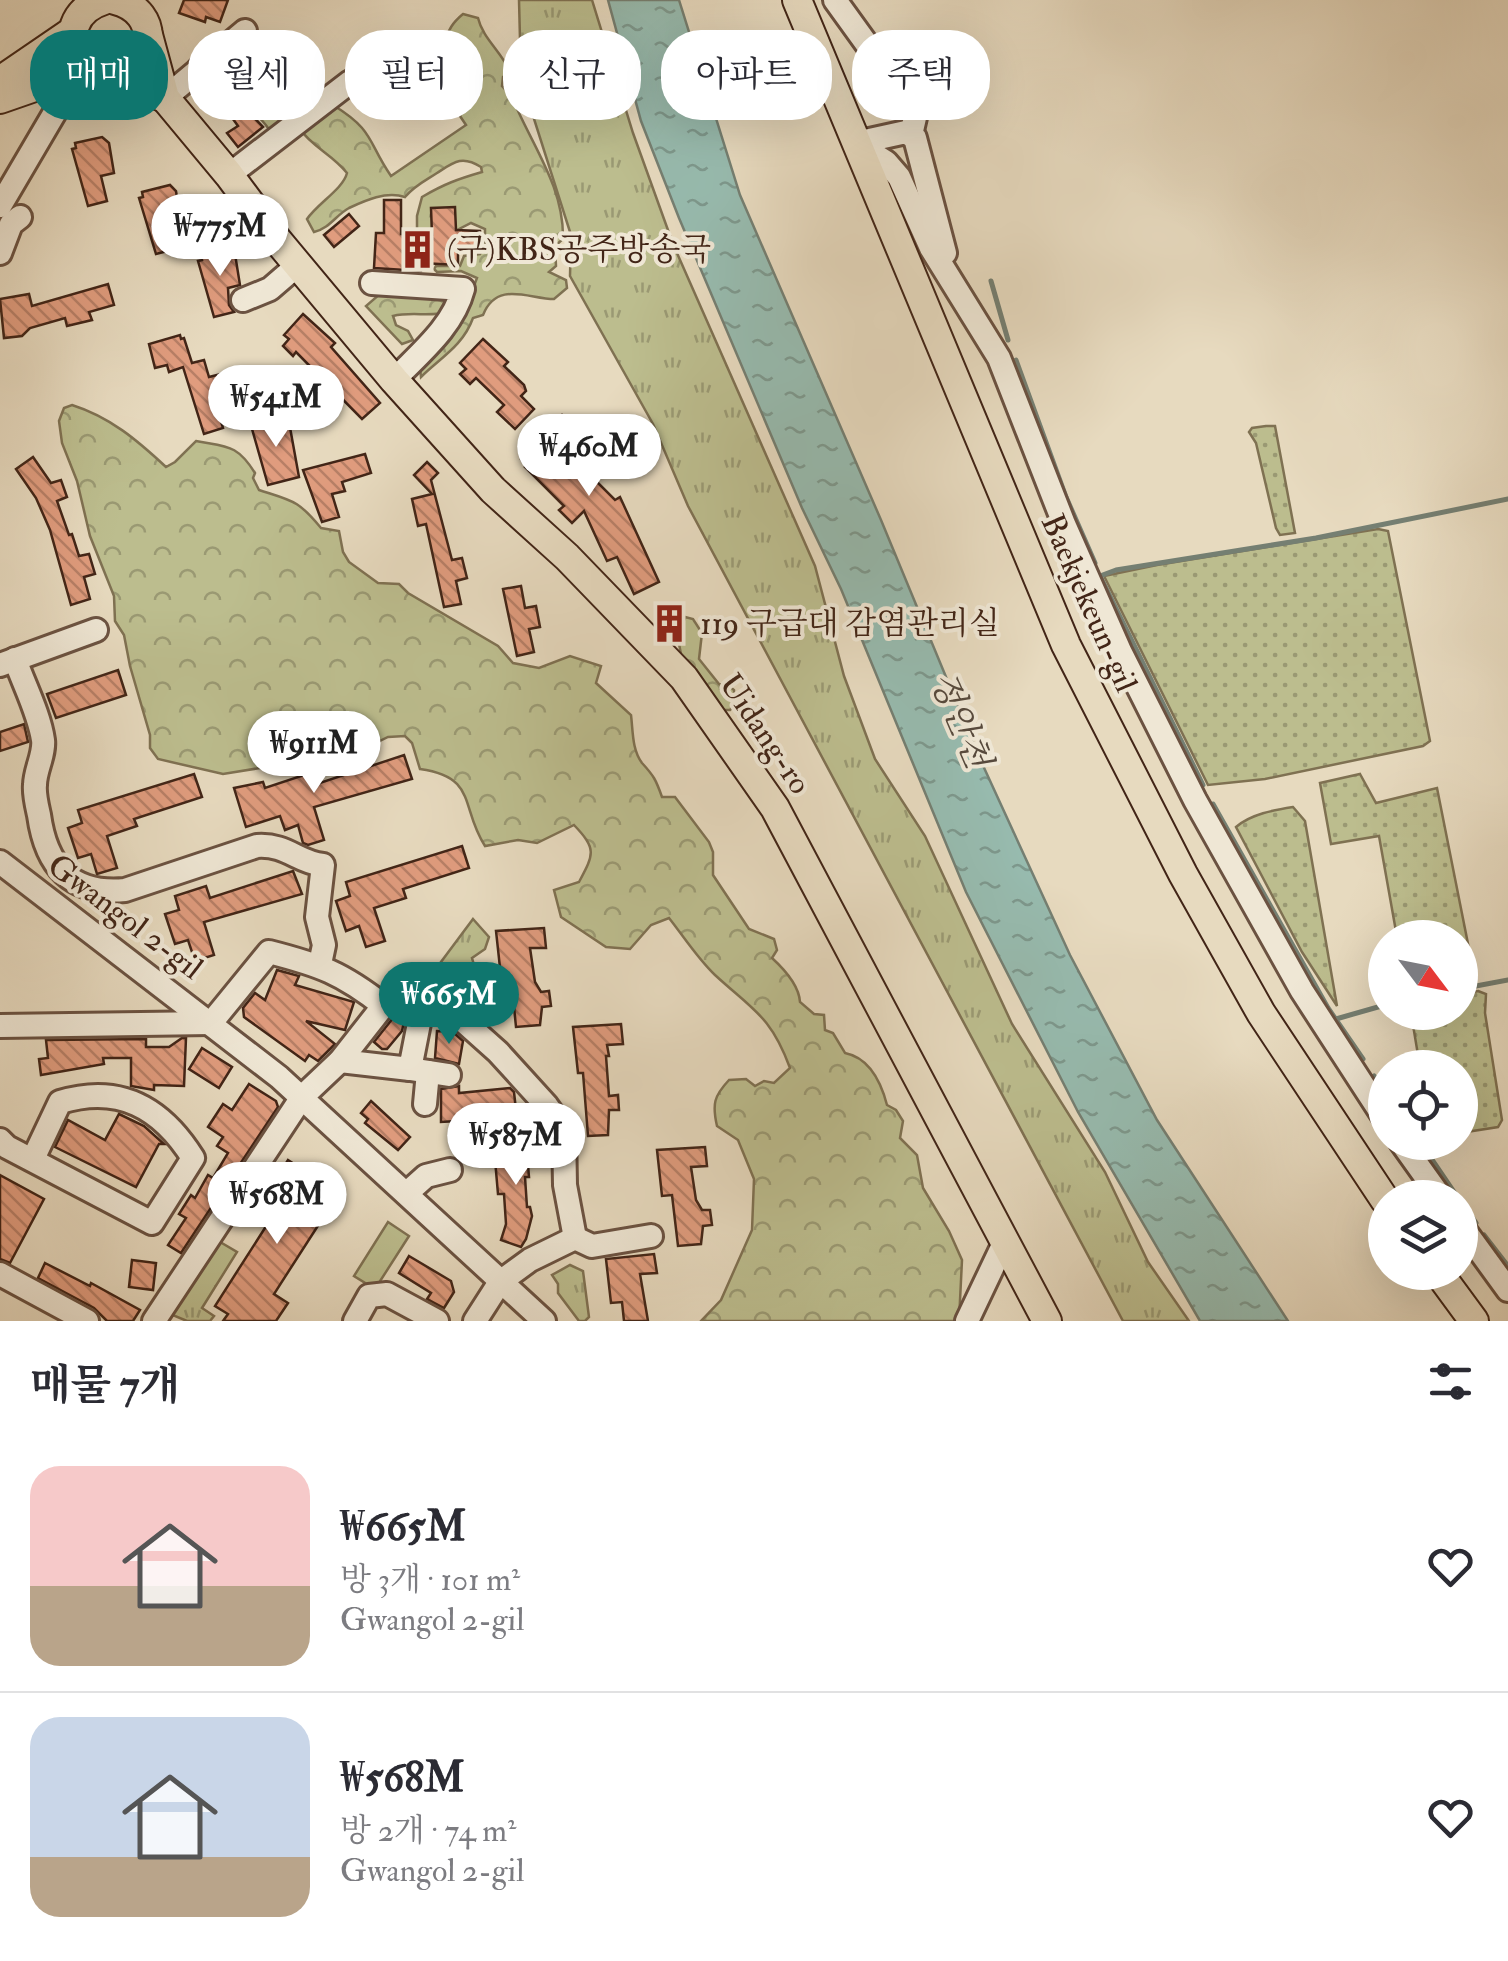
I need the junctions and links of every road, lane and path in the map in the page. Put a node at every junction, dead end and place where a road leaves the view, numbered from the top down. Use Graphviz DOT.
graph roads {
  1 [pos="797,0"];
  2 [pos="835,0"];
  3 [pos="113,6"];
  4 [pos="76,30"];
  5 [pos="126,30"];
  6 [pos="132,30"];
  7 [pos="30,61"];
  8 [pos="188,78"];
  9 [pos="0,81"];
  10 [pos="345,86"];
  11 [pos="30,89"];
  12 [pos="168,95"];
  13 [pos="0,99"];
  14 [pos="168,103"];
  15 [pos="53,120"];
  16 [pos="910,135"];
  17 [pos="856,143"];
  18 [pos="229,175"];
  19 [pos="10,212"];
  20 [pos="0,253"];
  21 [pos="298,264"];
  22 [pos="372,283"];
  23 [pos="959,289"];
  24 [pos="242,300"];
  25 [pos="394,380"];
  26 [pos="96,630"];
  27 [pos="8,662"];
  28 [pos="0,862"];
  29 [pos="320,964"];
  30 [pos="394,993"];
  31 [pos="211,1023"];
  32 [pos="0,1026"];
  33 [pos="340,1061"];
  34 [pos="429,1072"];
  35 [pos="1368,1093"];
  36 [pos="302,1097"];
  37 [pos="425,1104"];
  38 [pos="0,1140"];
  39 [pos="33,1159"];
  40 [pos="450,1170"];
  41 [pos="1372,1180"];
  42 [pos="407,1193"];
  43 [pos="650,1236"];
  44 [pos="575,1238"];
  45 [pos="1005,1241"];
  46 [pos="1478,1249"];
  47 [pos="0,1274"];
  48 [pos="500,1282"];
  49 [pos="1451,1290"];
  50 [pos="1508,1290"];
  51 [pos="87,1321"];
  52 [pos="154,1321"];
  53 [pos="356,1321"];
  54 [pos="437,1321"];
  55 [pos="475,1321"];
  56 [pos="544,1321"];
  57 [pos="967,1321"];
  58 [pos="1047,1321"];
  59 [pos="1474,1321"];
  1 -- 17 [label="main road, Baekjekeun-gil"];
  2 -- 16 [label="street"];
  3 -- 4 [label="main road"];
  3 -- 5 [label="main road"];
  3 -- 6 [label="main road"];
  7 -- 9 [label="main road"];
  8 -- 12 [label="street"];
  10 -- 18 [label="street"];
  11 -- 13 [label="main road"];
  14 -- 18 [label="main road, Uidang-ro"];
  15 -- 19 [label="street"];
  16 -- 17 [label="street"];
  16 -- 23 [label="street"];
  17 -- 23 [label="street"];
  17 -- 41 [label="main road, Baekjekeun-gil"];
  18 -- 21 [label="main road, Uidang-ro"];
  19 -- 20 [label="street"];
  21 -- 24 [label="street"];
  21 -- 25 [label="main road, Uidang-ro"];
  22 -- 25 [label="street"];
  23 -- 35 [label="street"];
  25 -- 45 [label="main road, Uidang-ro"];
  26 -- 27 [label="street"];
  27 -- 29 [label="street"];
  28 -- 31 [label="street, Gwangol 2-gil"];
  29 -- 30 [label="street, Gwangol 2-gil"];
  29 -- 31 [label="street, Gwangol 2-gil"];
  30 -- 33 [label="street"];
  30 -- 34 [label="street, Gwangol 2-gil"];
  30 -- 44 [label="street"];
  31 -- 32 [label="street"];
  31 -- 36 [label="street, Gwangol 2-gil"];
  33 -- 34 [label="street"];
  33 -- 36 [label="street"];
  34 -- 37 [label="street, Gwangol 2-gil"];
  36 -- 42 [label="street, Gwangol 2-gil"];
  36 -- 52 [label="street"];
  38 -- 39 [label="street"];
  39 -- 39 [label="street"];
  40 -- 42 [label="street"];
  42 -- 48 [label="street, Gwangol 2-gil"];
  43 -- 44 [label="street"];
  44 -- 48 [label="street"];
  45 -- 57 [label="street"];
  45 -- 58 [label="main road, Uidang-ro"];
  46 -- 50 [label="street"];
  47 -- 51 [label="street"];
  48 -- 55 [label="street"];
  48 -- 56 [label="street, Gwangol 2-gil"];
  49 -- 59 [label="main road"];
  53 -- 54 [label="street"];
}
